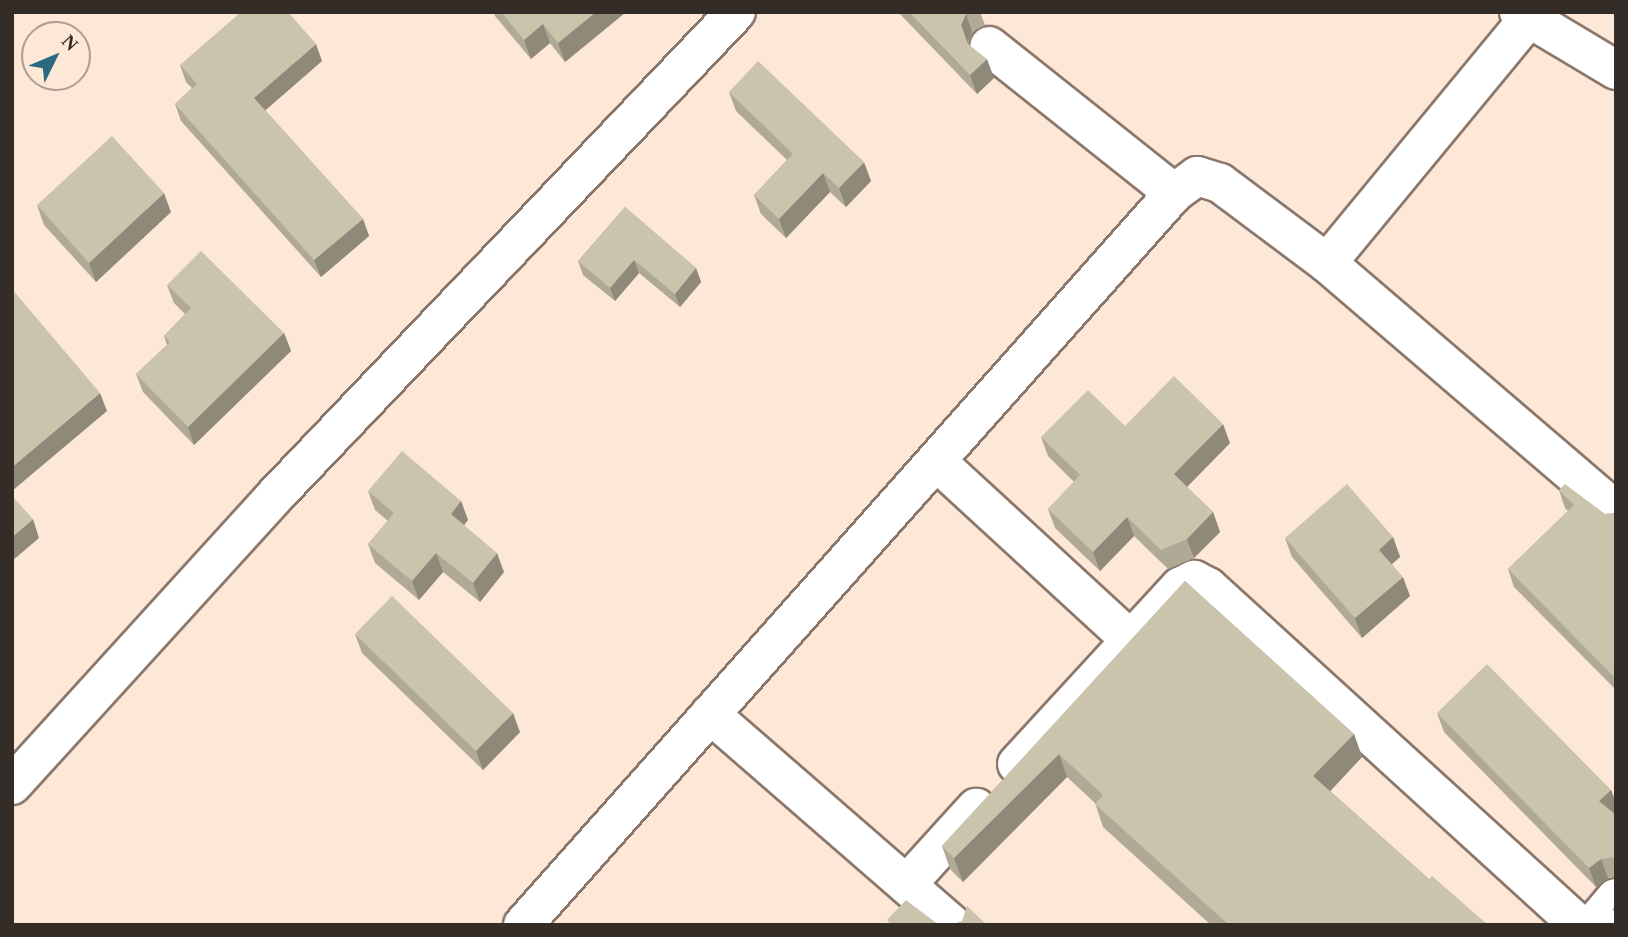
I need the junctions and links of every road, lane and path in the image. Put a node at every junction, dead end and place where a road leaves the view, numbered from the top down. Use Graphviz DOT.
graph roads {
  1 [pos="736,12"];
  2 [pos="1524,15"];
  3 [pos="989,46"];
  4 [pos="1616,70"];
  5 [pos="1174,193"];
  6 [pos="1327,263"];
  7 [pos="936,461"];
  8 [pos="1616,511"];
  9 [pos="1131,640"];
  10 [pos="710,714"];
  11 [pos="12,785"];
  12 [pos="907,884"];
  13 [pos="1616,898"];
  14 [pos="523,925"];
  15 [pos="953,925"];
  16 [pos="1579,925"];
  17 [pos="1593,925"];
  1 -- 11 [label="street"];
  2 -- 4 [label="street"];
  2 -- 6 [label="street"];
  3 -- 5 [label="street"];
  5 -- 6 [label="street"];
  5 -- 7 [label="street"];
  6 -- 8 [label="street"];
  7 -- 9 [label="street"];
  7 -- 10 [label="street"];
  9 -- 12 [label="street"];
  9 -- 16 [label="street"];
  10 -- 12 [label="street"];
  10 -- 14 [label="street"];
  12 -- 15 [label="street"];
  13 -- 17 [label="street"];
}
